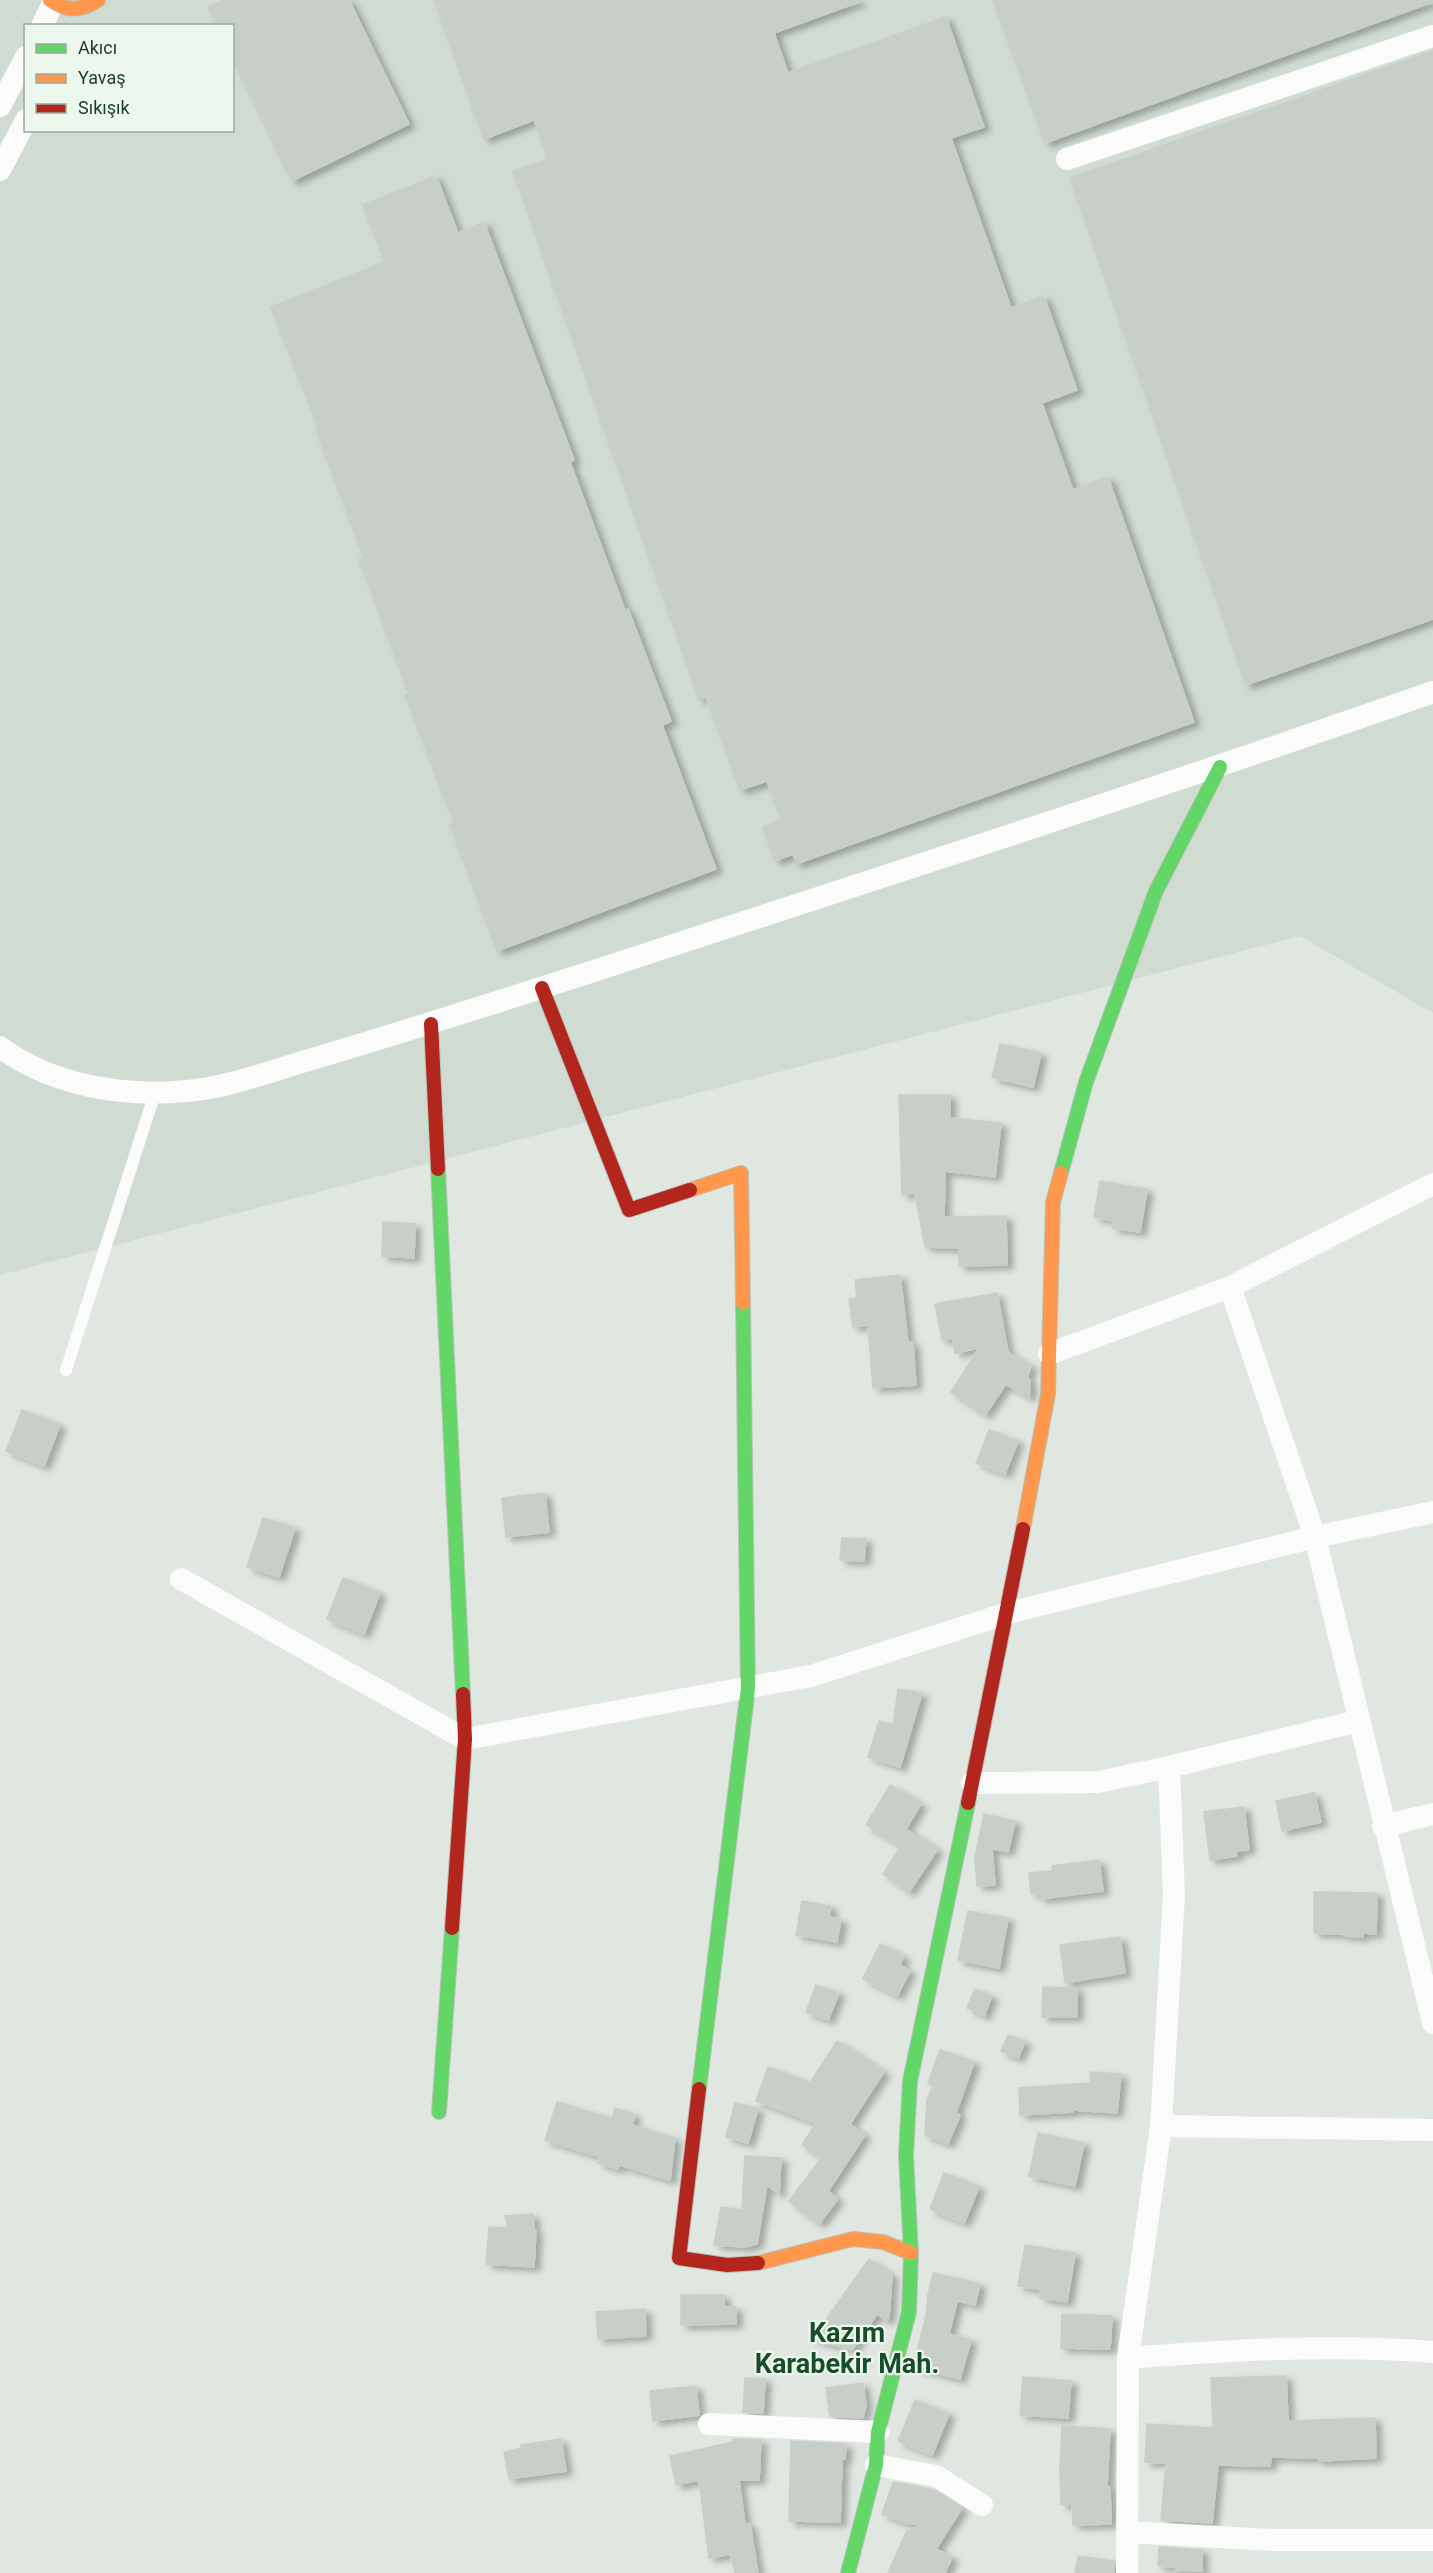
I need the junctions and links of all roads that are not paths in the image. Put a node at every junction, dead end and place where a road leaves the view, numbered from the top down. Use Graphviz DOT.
graph roads {
  1 [pos="52,2"];
  2 [pos="87,11"];
  3 [pos="43,24"];
  4 [pos="1433,36"];
  5 [pos="24,61"];
  6 [pos="0,106"];
  7 [pos="24,124"];
  8 [pos="1067,159"];
  9 [pos="0,170"];
  10 [pos="1433,692"];
  11 [pos="1220,767"];
  12 [pos="542,988"];
  13 [pos="431,1024"];
  14 [pos="0,1047"];
  15 [pos="155,1093"];
  16 [pos="1432,1186"];
  17 [pos="1230,1287"];
  18 [pos="1049,1354"];
  19 [pos="66,1370"];
  20 [pos="1433,1512"];
  21 [pos="1315,1537"];
  22 [pos="181,1579"];
  23 [pos="1008,1613"];
  24 [pos="748,1688"];
  25 [pos="1358,1721"];
  26 [pos="465,1739"];
  27 [pos="1170,1767"];
  28 [pos="972,1783"];
  29 [pos="1433,1814"];
  30 [pos="1383,1826"];
  31 [pos="1433,2023"];
  32 [pos="439,2112"];
  33 [pos="1161,2126"];
  34 [pos="1433,2130"];
  35 [pos="911,2253"];
  36 [pos="1433,2352"];
  37 [pos="1128,2358"];
  38 [pos="709,2424"];
  39 [pos="878,2432"];
  40 [pos="876,2465"];
  41 [pos="982,2505"];
  42 [pos="1128,2532"];
  43 [pos="1433,2540"];
  44 [pos="849,2573"];
  45 [pos="1127,2573"];
  1 -- 2 [label="street"];
  1 -- 3 [label="street"];
  4 -- 8 [label="street"];
  5 -- 6 [label="street"];
  7 -- 9 [label="street"];
  10 -- 11 [label="street"];
  11 -- 12 [label="street"];
  11 -- 18 [label="street"];
  12 -- 13 [label="street"];
  12 -- 24 [label="street"];
  13 -- 15 [label="street"];
  13 -- 26 [label="street"];
  14 -- 15 [label="street"];
  15 -- 19 [label="lane"];
  16 -- 17 [label="street"];
  17 -- 18 [label="street"];
  17 -- 21 [label="street"];
  18 -- 23 [label="street"];
  20 -- 21 [label="street"];
  21 -- 23 [label="street"];
  21 -- 25 [label="street"];
  22 -- 26 [label="street"];
  23 -- 24 [label="street"];
  23 -- 28 [label="street"];
  24 -- 26 [label="street"];
  24 -- 35 [label="street"];
  25 -- 27 [label="street"];
  25 -- 30 [label="street"];
  26 -- 32 [label="street"];
  27 -- 28 [label="street"];
  27 -- 33 [label="street"];
  28 -- 35 [label="street"];
  29 -- 30 [label="street"];
  30 -- 31 [label="street"];
  33 -- 34 [label="street"];
  33 -- 37 [label="street"];
  35 -- 39 [label="street"];
  36 -- 37 [label="street"];
  37 -- 42 [label="street"];
  38 -- 39 [label="street"];
  39 -- 40 [label="street"];
  40 -- 41 [label="street"];
  40 -- 44 [label="street"];
  42 -- 43 [label="street"];
  42 -- 45 [label="street"];
}
